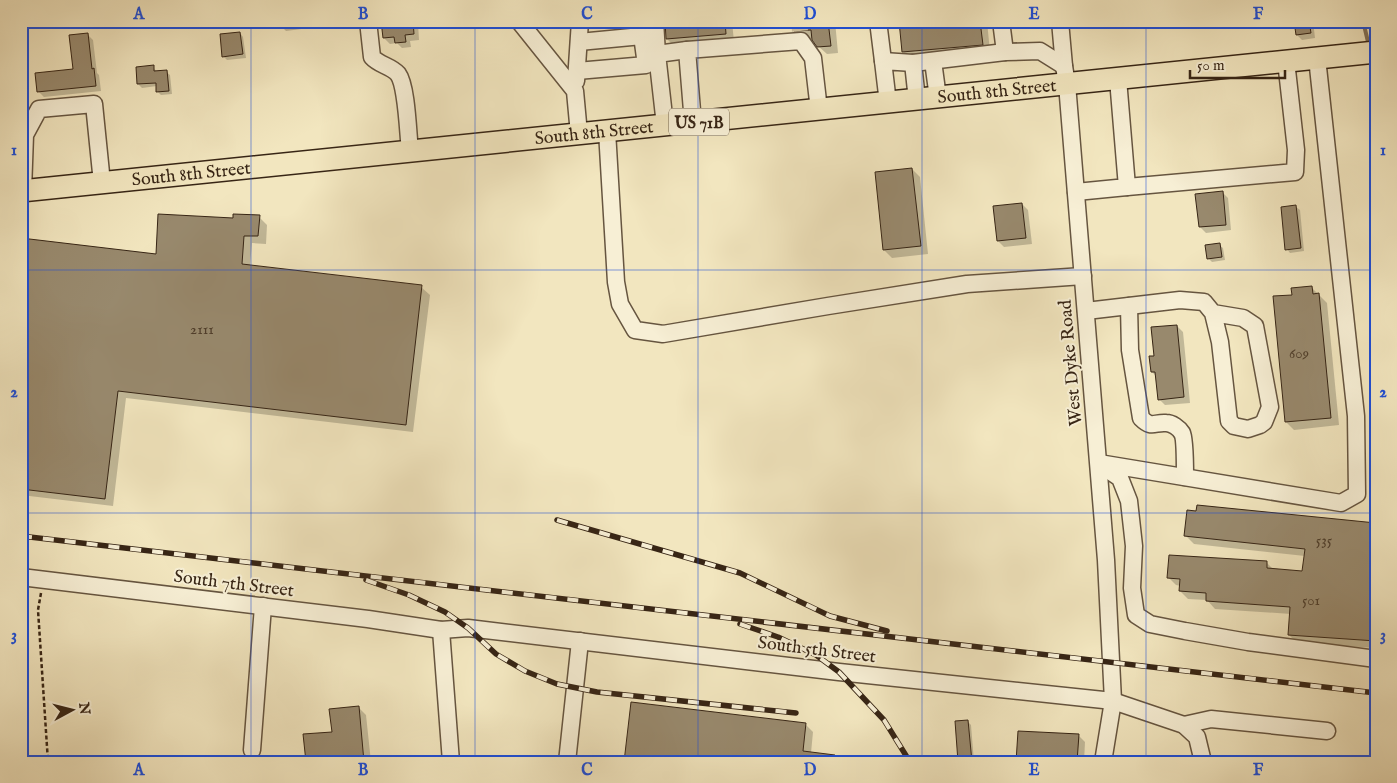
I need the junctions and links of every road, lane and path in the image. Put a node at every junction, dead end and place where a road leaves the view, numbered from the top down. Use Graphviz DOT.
graph roads {
  1 [pos="368,21"];
  2 [pos="520,21"];
  3 [pos="580,21"];
  4 [pos="655,21"];
  5 [pos="878,21"];
  6 [pos="1001,21"];
  7 [pos="1060,21"];
  8 [pos="641,28"];
  9 [pos="579,42"];
  10 [pos="688,50"];
  11 [pos="1004,52"];
  12 [pos="1376,52"];
  13 [pos="657,54"];
  14 [pos="1317,58"];
  15 [pos="883,61"];
  16 [pos="933,61"];
  17 [pos="1286,61"];
  18 [pos="913,63"];
  19 [pos="577,71"];
  20 [pos="1066,75"];
  21 [pos="1118,79"];
  22 [pos="575,91"];
  23 [pos="927,99"];
  24 [pos="888,103"];
  25 [pos="818,110"];
  26 [pos="692,123"];
  27 [pos="665,125"];
  28 [pos="607,131"];
  29 [pos="579,134"];
  30 [pos="410,151"];
  31 [pos="102,183"];
  32 [pos="1127,187"];
  33 [pos="22,191"];
  34 [pos="1076,192"];
  35 [pos="1083,276"];
  36 [pos="1129,306"];
  37 [pos="1086,311"];
  38 [pos="1213,313"];
  39 [pos="1099,463"];
  40 [pos="1185,477"];
  41 [pos="21,577"];
  42 [pos="43,579"];
  43 [pos="263,606"];
  44 [pos="441,630"];
  45 [pos="580,641"];
  46 [pos="1376,659"];
  47 [pos="1113,702"];
  48 [pos="1184,725"];
  49 [pos="1327,731"];
  50 [pos="252,750"];
  51 [pos="48,762"];
  52 [pos="451,762"];
  53 [pos="566,762"];
  54 [pos="1103,762"];
  55 [pos="1202,762"];
  1 -- 30 [label="street"];
  2 -- 22 [label="street"];
  3 -- 9 [label="street"];
  4 -- 13 [label="street"];
  5 -- 15 [label="street"];
  6 -- 11 [label="street"];
  7 -- 20 [label="street, West Dyke Road"];
  8 -- 9 [label="street"];
  8 -- 19 [label="street"];
  9 -- 19 [label="street"];
  10 -- 13 [label="street"];
  10 -- 25 [label="street"];
  10 -- 26 [label="street"];
  11 -- 16 [label="street"];
  11 -- 20 [label="street"];
  12 -- 14 [label="main road, South 8th Street / US 71B"];
  13 -- 27 [label="street"];
  14 -- 17 [label="main road, South 8th Street / US 71B"];
  14 -- 40 [label="street"];
  15 -- 18 [label="street"];
  15 -- 24 [label="street"];
  16 -- 18 [label="street"];
  16 -- 23 [label="street"];
  17 -- 21 [label="main road, South 8th Street / US 71B"];
  17 -- 32 [label="street"];
  18 -- 23 [label="street"];
  19 -- 22 [label="street"];
  20 -- 21 [label="main road, South 8th Street / US 71B"];
  20 -- 23 [label="main road, South 8th Street / US 71B"];
  20 -- 34 [label="street, West Dyke Road"];
  21 -- 32 [label="street"];
  22 -- 29 [label="street"];
  23 -- 24 [label="main road, South 8th Street / US 71B"];
  24 -- 25 [label="main road, South 8th Street / US 71B"];
  25 -- 26 [label="main road, South 8th Street / US 71B"];
  26 -- 27 [label="main road, South 8th Street / US 71B"];
  27 -- 28 [label="main road, South 8th Street / US 71B"];
  28 -- 29 [label="main road, South 8th Street / US 71B"];
  28 -- 35 [label="street"];
  29 -- 30 [label="main road, South 8th Street / US 71B"];
  30 -- 31 [label="main road, South 8th Street / US 71B"];
  31 -- 33 [label="main road, South 8th Street / US 71B"];
  31 -- 33 [label="street"];
  32 -- 34 [label="street"];
  34 -- 35 [label="street, West Dyke Road"];
  35 -- 37 [label="street, West Dyke Road"];
  36 -- 37 [label="street"];
  36 -- 38 [label="street"];
  36 -- 40 [label="street"];
  37 -- 39 [label="street, West Dyke Road"];
  38 -- 38 [label="street"];
  39 -- 40 [label="street"];
  39 -- 46 [label="street"];
  39 -- 47 [label="street, West Dyke Road"];
  41 -- 42 [label="street, South 7th Street"];
  42 -- 43 [label="street, South 7th Street"];
  42 -- 51 [label="path"];
  43 -- 44 [label="street, South 7th Street"];
  43 -- 50 [label="street"];
  44 -- 45 [label="street, South 5th Street"];
  44 -- 52 [label="street"];
  45 -- 47 [label="street, South 5th Street"];
  45 -- 53 [label="street"];
  47 -- 48 [label="street, South 5th Street"];
  47 -- 54 [label="street, West Dyke Road"];
  48 -- 49 [label="street"];
  48 -- 55 [label="street"];
}
